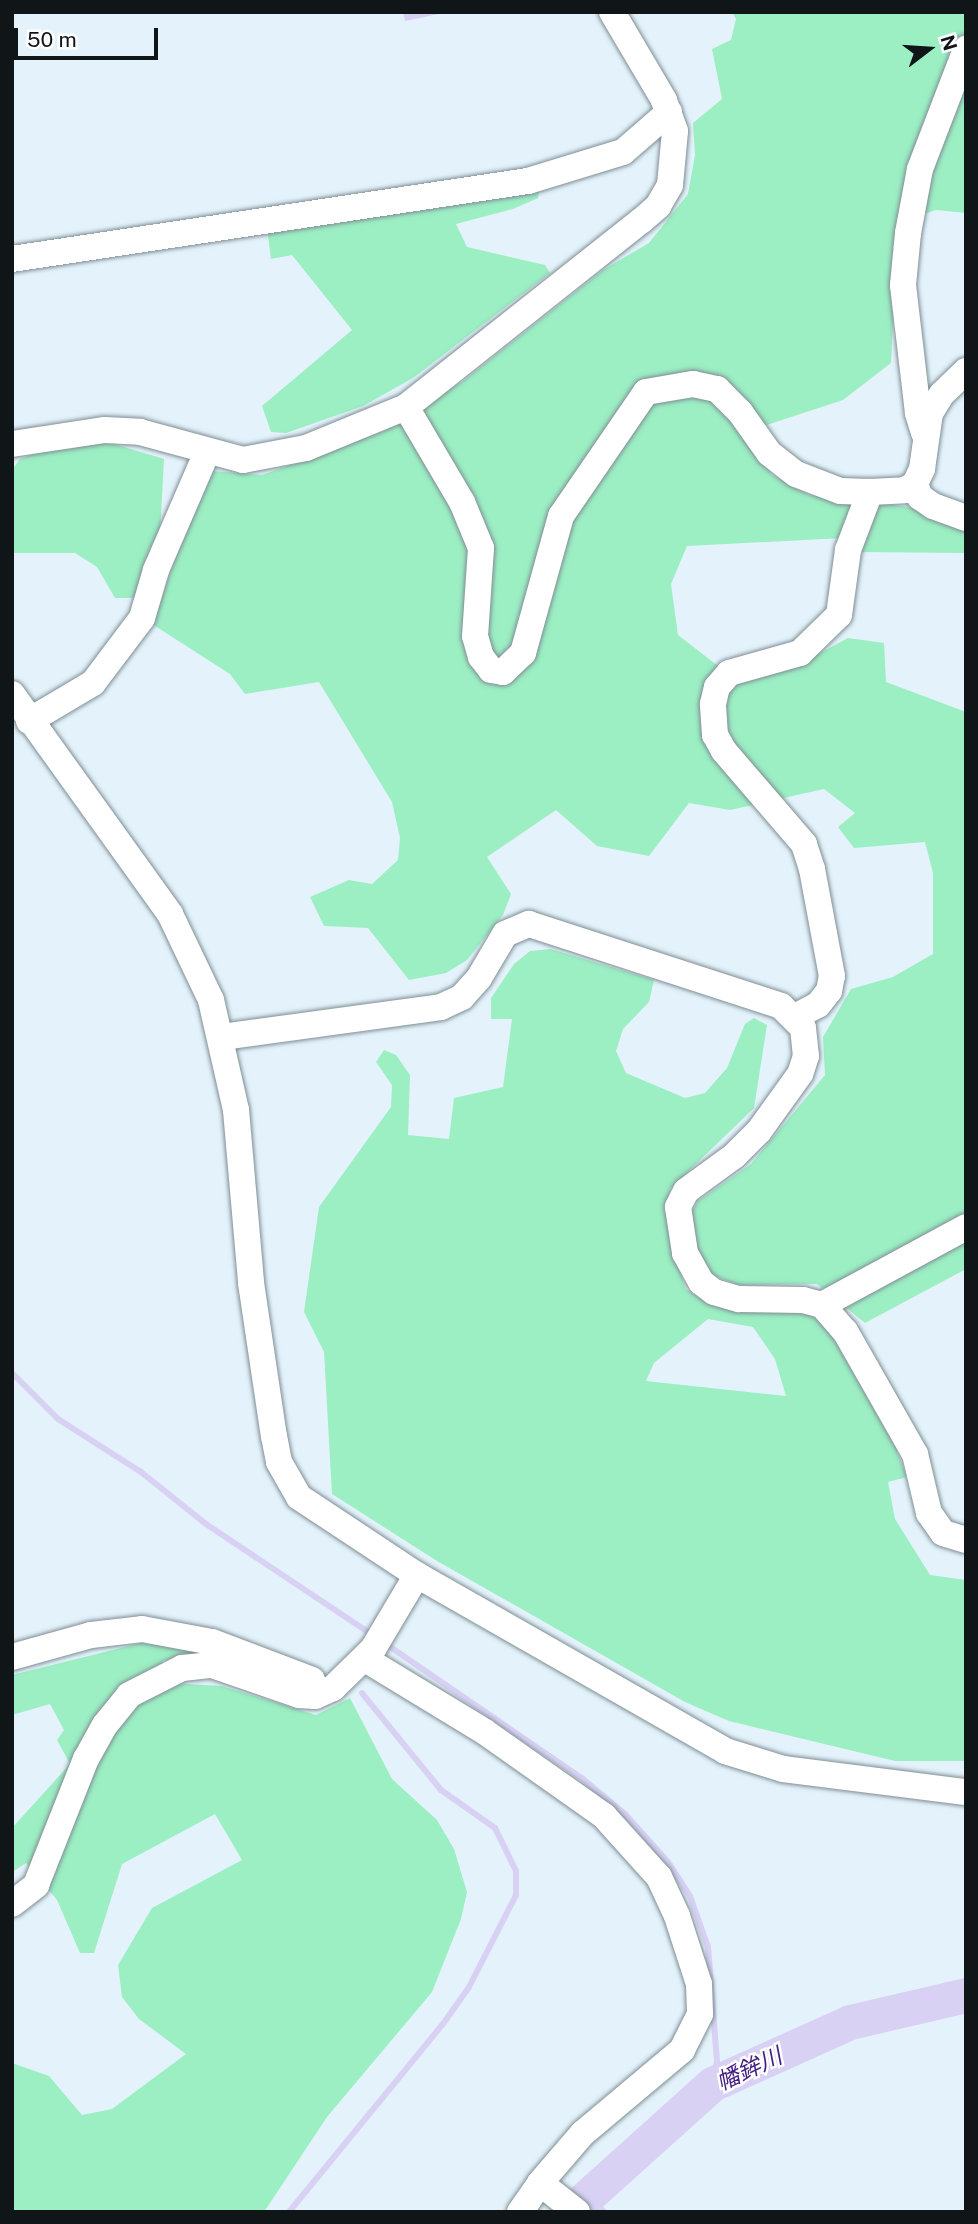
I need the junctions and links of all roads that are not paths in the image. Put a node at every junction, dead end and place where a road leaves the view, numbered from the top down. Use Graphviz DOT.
graph roads {
  1 [pos="612,12"];
  2 [pos="966,49"];
  3 [pos="668,112"];
  4 [pos="12,259"];
  5 [pos="966,371"];
  6 [pos="406,407"];
  7 [pos="925,433"];
  8 [pos="12,444"];
  9 [pos="207,452"];
  10 [pos="915,484"];
  11 [pos="870,492"];
  12 [pos="966,518"];
  13 [pos="12,694"];
  14 [pos="29,721"];
  15 [pos="795,1017"];
  16 [pos="222,1037"];
  17 [pos="966,1227"];
  18 [pos="822,1306"];
  19 [pos="966,1540"];
  20 [pos="417,1575"];
  21 [pos="375,1646"];
  22 [pos="12,1657"];
  23 [pos="333,1688"];
  24 [pos="966,1792"];
  25 [pos="12,1904"];
  26 [pos="543,2185"];
  27 [pos="520,2212"];
  28 [pos="577,2212"];
  1 -- 3 [label="street"];
  2 -- 7 [label="street"];
  3 -- 4 [label="street"];
  3 -- 6 [label="street"];
  5 -- 7 [label="street"];
  6 -- 9 [label="street"];
  6 -- 11 [label="street"];
  7 -- 10 [label="street"];
  8 -- 9 [label="street"];
  9 -- 14 [label="street"];
  10 -- 11 [label="street"];
  10 -- 12 [label="street"];
  11 -- 15 [label="street"];
  13 -- 14 [label="street"];
  14 -- 16 [label="street"];
  15 -- 16 [label="street"];
  15 -- 18 [label="street"];
  16 -- 20 [label="street"];
  17 -- 18 [label="street"];
  18 -- 19 [label="street"];
  20 -- 21 [label="street"];
  20 -- 24 [label="street"];
  21 -- 23 [label="street"];
  21 -- 26 [label="street"];
  22 -- 23 [label="street"];
  23 -- 25 [label="street"];
  26 -- 27 [label="street"];
  26 -- 28 [label="street"];
}
